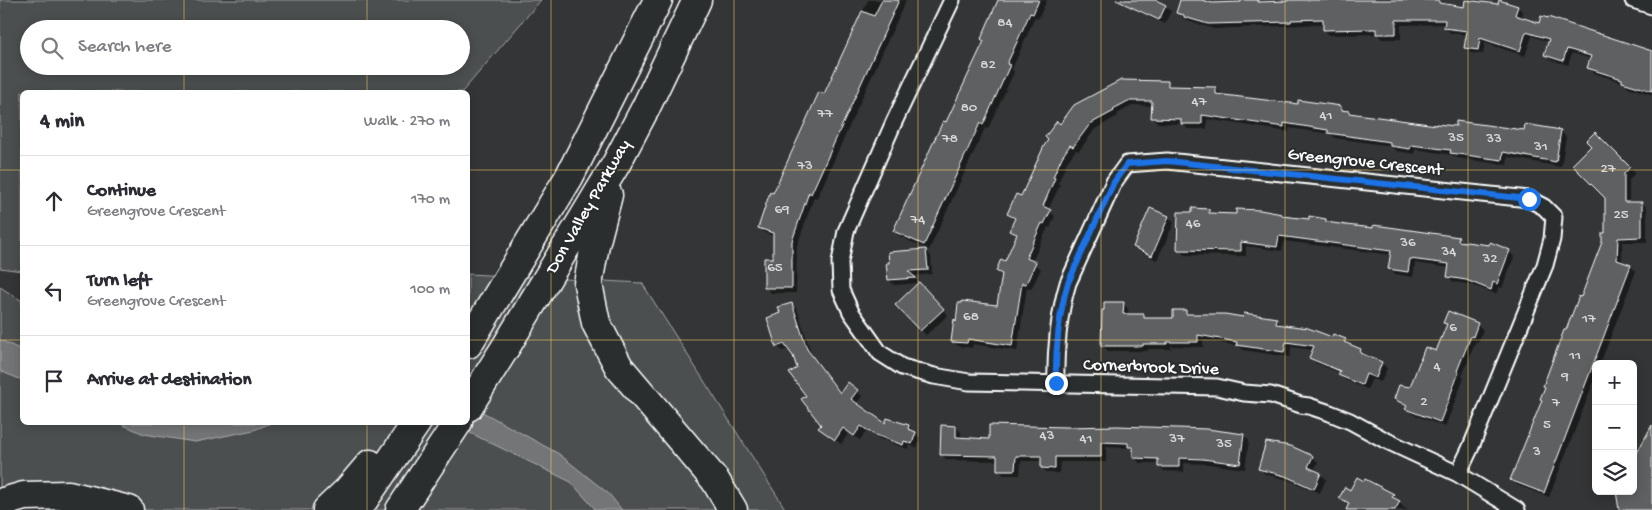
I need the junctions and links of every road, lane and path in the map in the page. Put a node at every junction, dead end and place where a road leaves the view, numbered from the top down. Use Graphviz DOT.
graph roads {
  1 [pos="658,0"];
  2 [pos="697,0"];
  3 [pos="952,0"];
  4 [pos="616,164"];
  5 [pos="472,337"];
  6 [pos="1056,383"];
  7 [pos="470,404"];
  8 [pos="456,425"];
  9 [pos="410,432"];
  10 [pos="1458,474"];
  11 [pos="0,503"];
  12 [pos="129,510"];
  13 [pos="327,510"];
  14 [pos="357,510"];
  15 [pos="400,510"];
  16 [pos="733,510"];
  17 [pos="1517,510"];
  1 -- 5 [label="highway, Don Valley Parkway"];
  2 -- 4 [label="highway, Don Valley Parkway"];
  3 -- 6 [label="street, Cornerbrook Drive"];
  4 -- 7 [label="highway, Don Valley Parkway"];
  4 -- 16 [label="highway"];
  6 -- 10 [label="street, Cornerbrook Drive"];
  6 -- 10 [label="street, Greengrove Crescent"];
  8 -- 15 [label="highway"];
  9 -- 13 [label="highway"];
  9 -- 14 [label="highway"];
  10 -- 17 [label="street, Cornerbrook Drive"];
  11 -- 12 [label="highway"];
}
